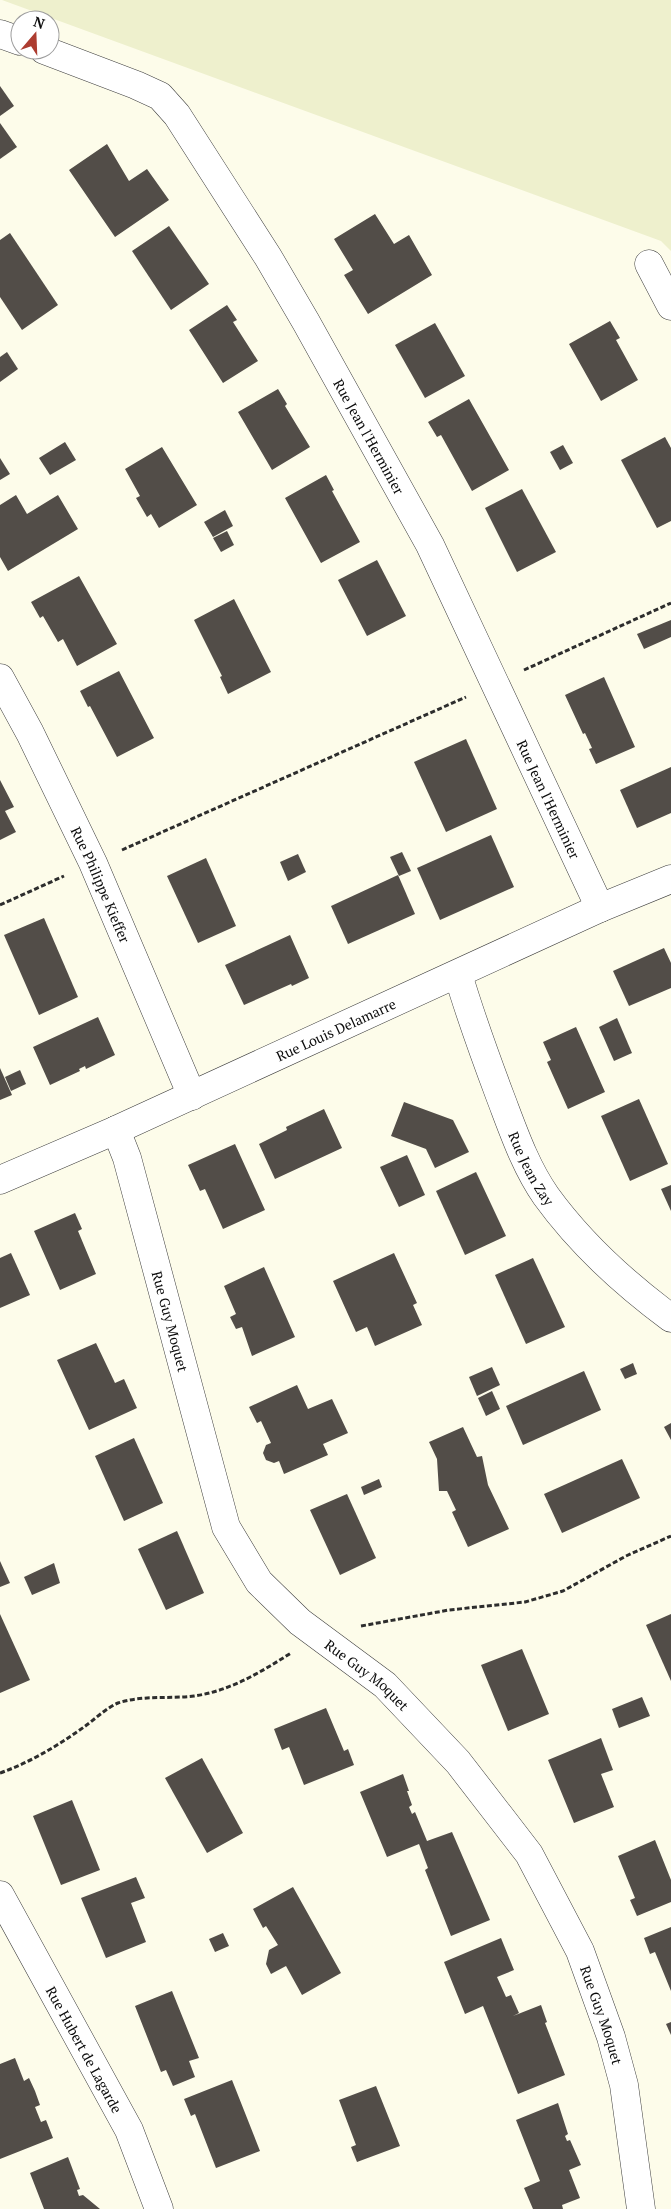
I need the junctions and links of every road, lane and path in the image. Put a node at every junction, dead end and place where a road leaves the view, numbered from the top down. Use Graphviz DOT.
graph roads {
  1 [pos="60,56"];
  2 [pos="649,264"];
  3 [pos="671,306"];
  4 [pos="671,603"];
  5 [pos="0,678"];
  6 [pos="494,684"];
  7 [pos="93,863"];
  8 [pos="671,878"];
  9 [pos="0,905"];
  10 [pos="600,908"];
  11 [pos="458,974"];
  12 [pos="192,1096"];
  13 [pos="116,1130"];
  14 [pos="0,1180"];
  15 [pos="671,1318"];
  16 [pos="0,1895"];
  17 [pos="159,2209"];
  18 [pos="641,2209"];
  1 -- 6 [label="street, Rue Jean l'Herminier"];
  2 -- 3 [label="street"];
  4 -- 6 [label="path"];
  5 -- 7 [label="street, Rue Philippe Kieffer"];
  6 -- 7 [label="path"];
  6 -- 10 [label="street, Rue Jean l'Herminier"];
  7 -- 9 [label="path"];
  7 -- 12 [label="street, Rue Philippe Kieffer"];
  8 -- 10 [label="street, Rue Louis Delamarre"];
  10 -- 11 [label="street, Rue Louis Delamarre"];
  11 -- 12 [label="street, Rue Louis Delamarre"];
  11 -- 15 [label="street, Rue Jean Zay"];
  12 -- 13 [label="street, Rue Louis Delamarre"];
  13 -- 14 [label="street, Rue Louis Delamarre"];
  13 -- 18 [label="street, Rue Guy Moquet"];
  16 -- 17 [label="street, Rue Hubert de Lagarde"];
}
